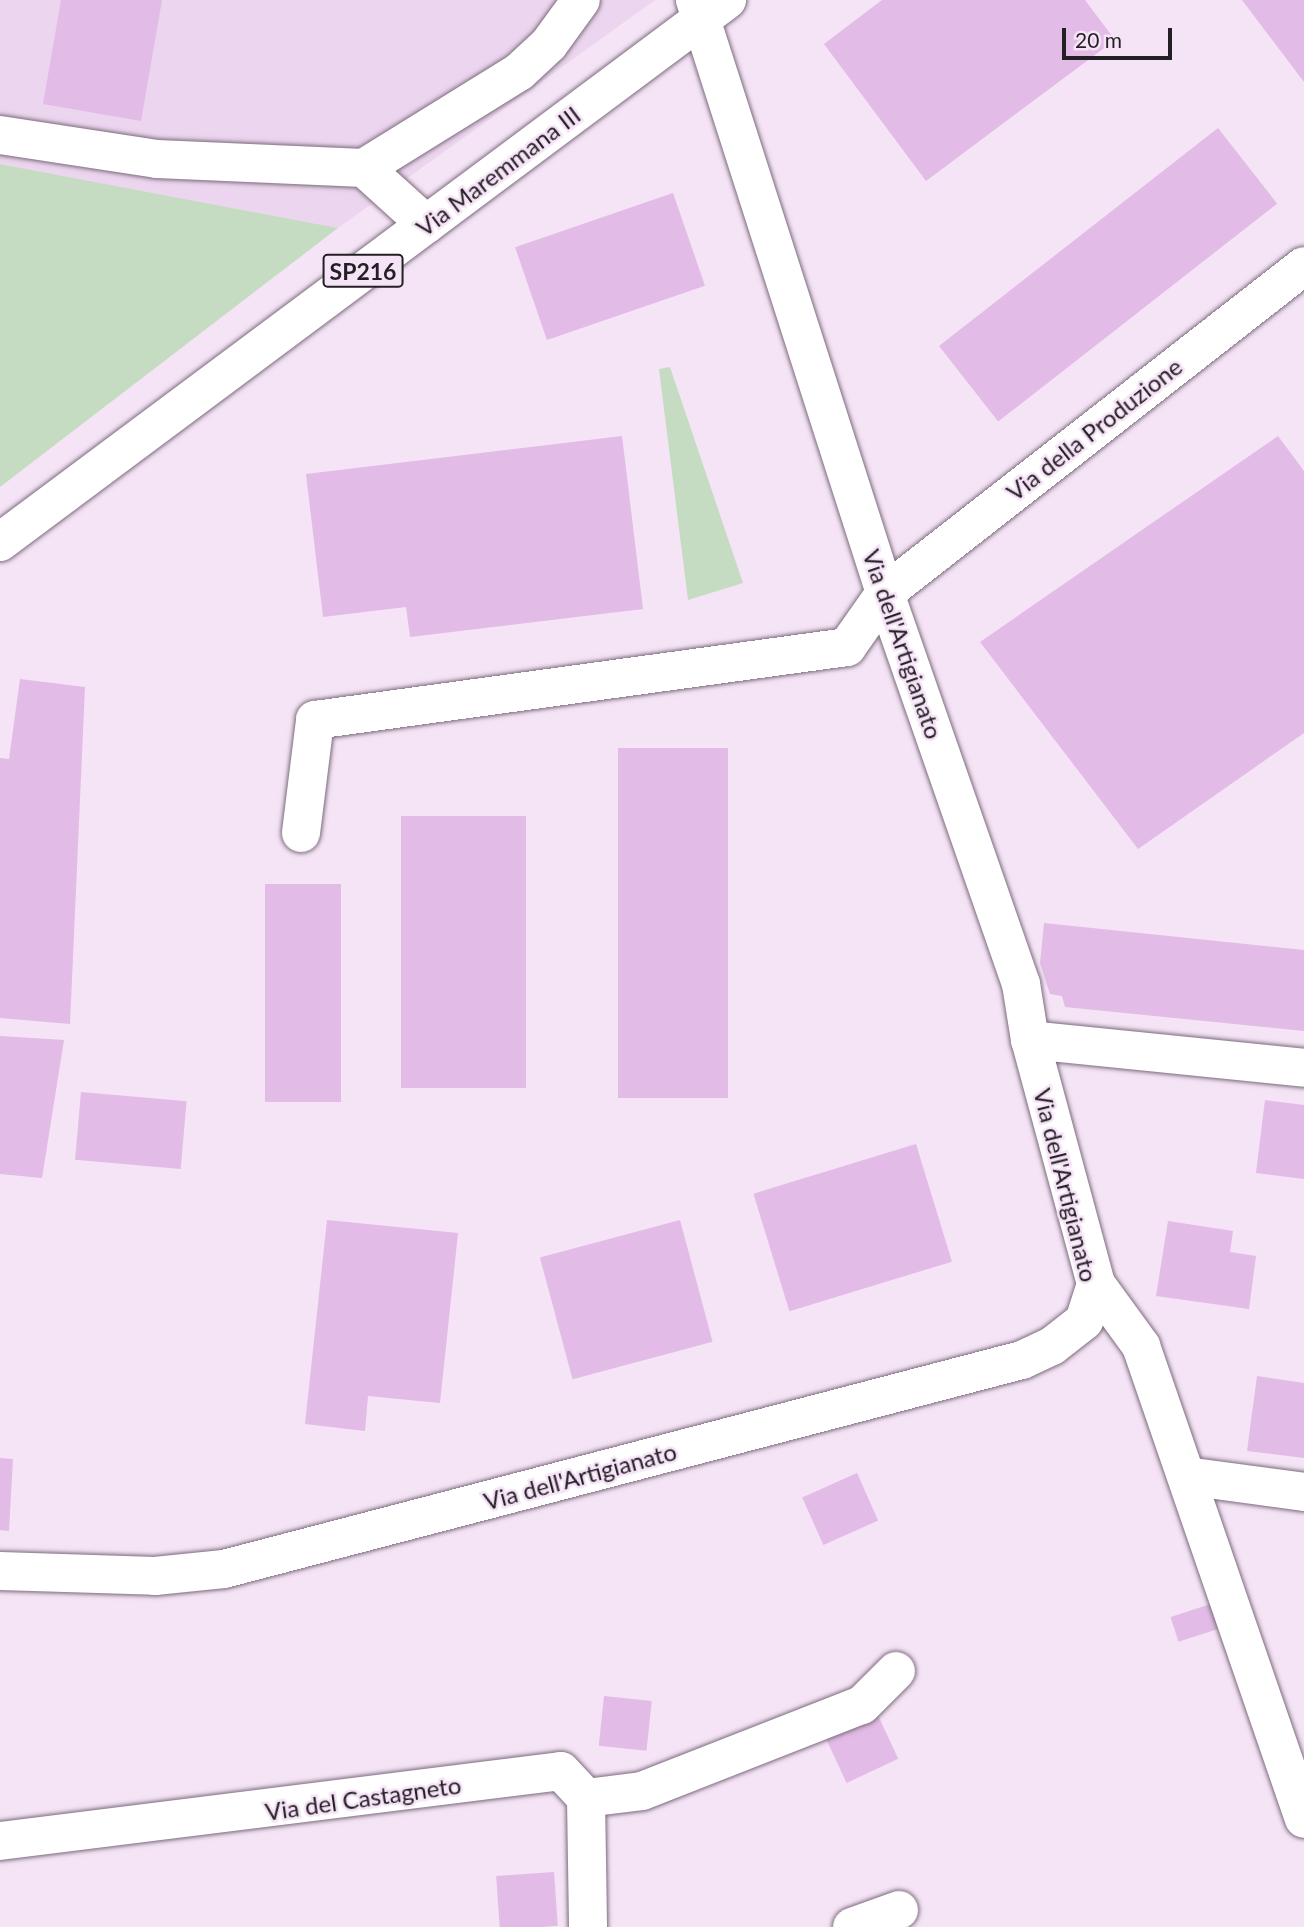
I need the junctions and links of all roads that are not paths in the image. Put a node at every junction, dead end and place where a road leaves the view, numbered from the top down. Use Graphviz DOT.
graph roads {
  1 [pos="581,0"];
  2 [pos="707,7"];
  3 [pos="0,135"];
  4 [pos="364,168"];
  5 [pos="426,225"];
  6 [pos="1304,265"];
  7 [pos="0,542"];
  8 [pos="885,593"];
  9 [pos="302,833"];
  10 [pos="1030,1040"];
  11 [pos="1304,1068"];
  12 [pos="1096,1284"];
  13 [pos="1186,1476"];
  14 [pos="1304,1492"];
  15 [pos="0,1571"];
  16 [pos="896,1671"];
  17 [pos="586,1798"];
  18 [pos="1304,1819"];
  19 [pos="0,1841"];
  20 [pos="899,1910"];
  21 [pos="588,1927"];
  22 [pos="852,1927"];
  1 -- 4 [label="street"];
  2 -- 5 [label="street, Via Maremmana III / SP216"];
  2 -- 8 [label="street, Via dell'Artigianato"];
  3 -- 4 [label="street"];
  4 -- 5 [label="street"];
  5 -- 7 [label="street, Via Maremmana III / SP216"];
  6 -- 8 [label="street, Via della Produzione"];
  8 -- 9 [label="street, Via della Produzione"];
  8 -- 10 [label="street, Via dell'Artigianato"];
  10 -- 11 [label="street"];
  10 -- 12 [label="street, Via dell'Artigianato"];
  12 -- 13 [label="street"];
  12 -- 15 [label="street, Via dell'Artigianato"];
  13 -- 14 [label="street"];
  13 -- 18 [label="street"];
  16 -- 17 [label="street"];
  17 -- 19 [label="street, Via del Castagneto"];
  17 -- 21 [label="street"];
  20 -- 22 [label="street"];
}
